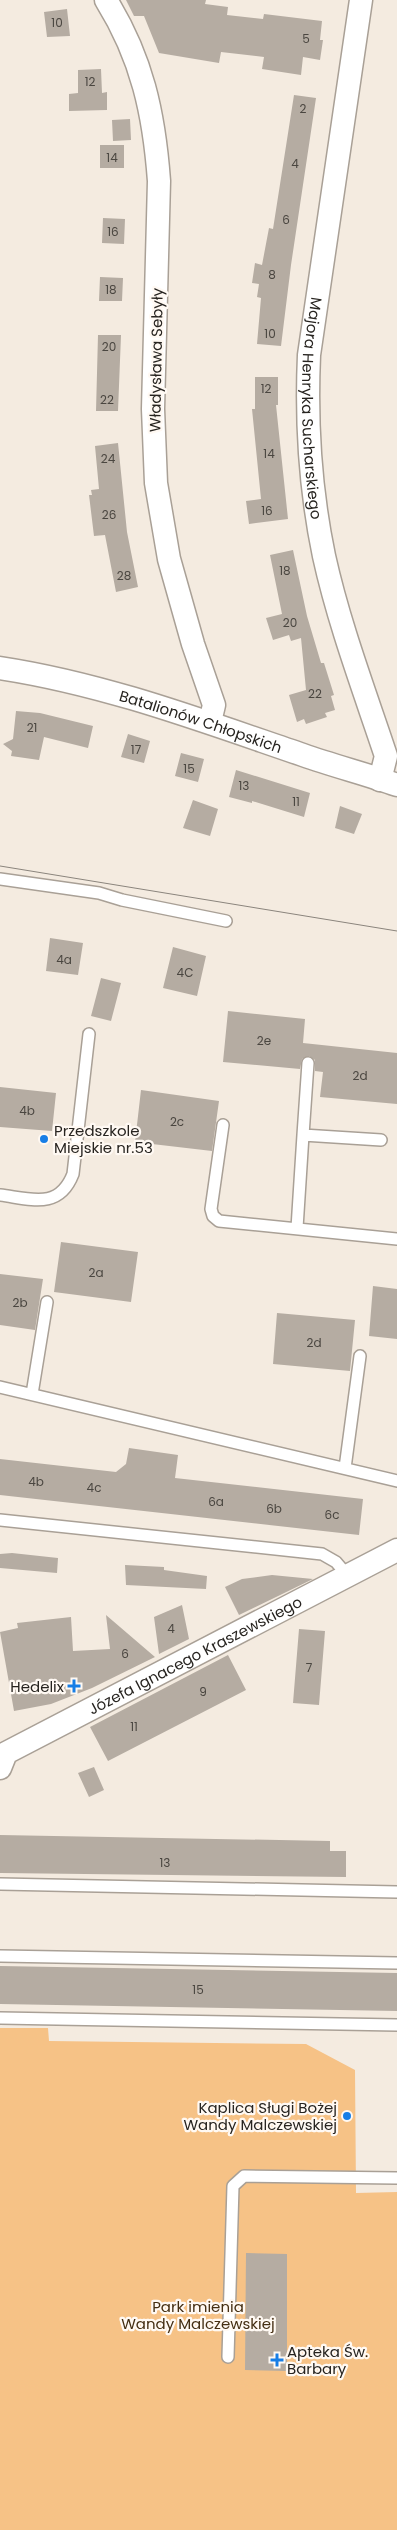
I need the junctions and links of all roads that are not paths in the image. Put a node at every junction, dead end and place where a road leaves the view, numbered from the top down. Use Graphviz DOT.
graph roads {
  1 [pos="106,0"];
  2 [pos="361,0"];
  3 [pos="0,668"];
  4 [pos="210,722"];
  5 [pos="389,783"];
  6 [pos="0,879"];
  7 [pos="226,921"];
  8 [pos="89,1034"];
  9 [pos="308,1063"];
  10 [pos="223,1125"];
  11 [pos="304,1135"];
  12 [pos="381,1140"];
  13 [pos="0,1195"];
  14 [pos="297,1228"];
  15 [pos="397,1239"];
  16 [pos="47,1302"];
  17 [pos="360,1356"];
  18 [pos="0,1387"];
  19 [pos="32,1394"];
  20 [pos="345,1468"];
  21 [pos="397,1481"];
  22 [pos="0,1520"];
  23 [pos="397,1550"];
  24 [pos="347,1575"];
  25 [pos="2,1756"];
  26 [pos="0,1884"];
  27 [pos="397,1892"];
  28 [pos="0,1956"];
  29 [pos="397,1963"];
  30 [pos="0,2018"];
  31 [pos="397,2025"];
  32 [pos="397,2178"];
  33 [pos="228,2357"];
  1 -- 4 [label="street, Władysława Sebyły"];
  2 -- 5 [label="street, Majora Henryka Sucharskiego"];
  3 -- 4 [label="street, Batalionów Chłopskich"];
  4 -- 5 [label="street, Batalionów Chłopskich"];
  6 -- 7 [label="lane"];
  8 -- 13 [label="lane"];
  9 -- 11 [label="lane"];
  10 -- 14 [label="lane"];
  11 -- 12 [label="lane"];
  11 -- 14 [label="lane"];
  14 -- 15 [label="lane"];
  16 -- 19 [label="lane"];
  17 -- 20 [label="lane"];
  18 -- 19 [label="lane"];
  19 -- 20 [label="lane"];
  20 -- 21 [label="lane"];
  22 -- 24 [label="lane"];
  23 -- 24 [label="street, Józefa Ignacego Kraszewskiego"];
  24 -- 25 [label="street, Józefa Ignacego Kraszewskiego"];
  26 -- 27 [label="lane"];
  28 -- 29 [label="lane"];
  30 -- 31 [label="lane"];
  32 -- 33 [label="lane"];
}
